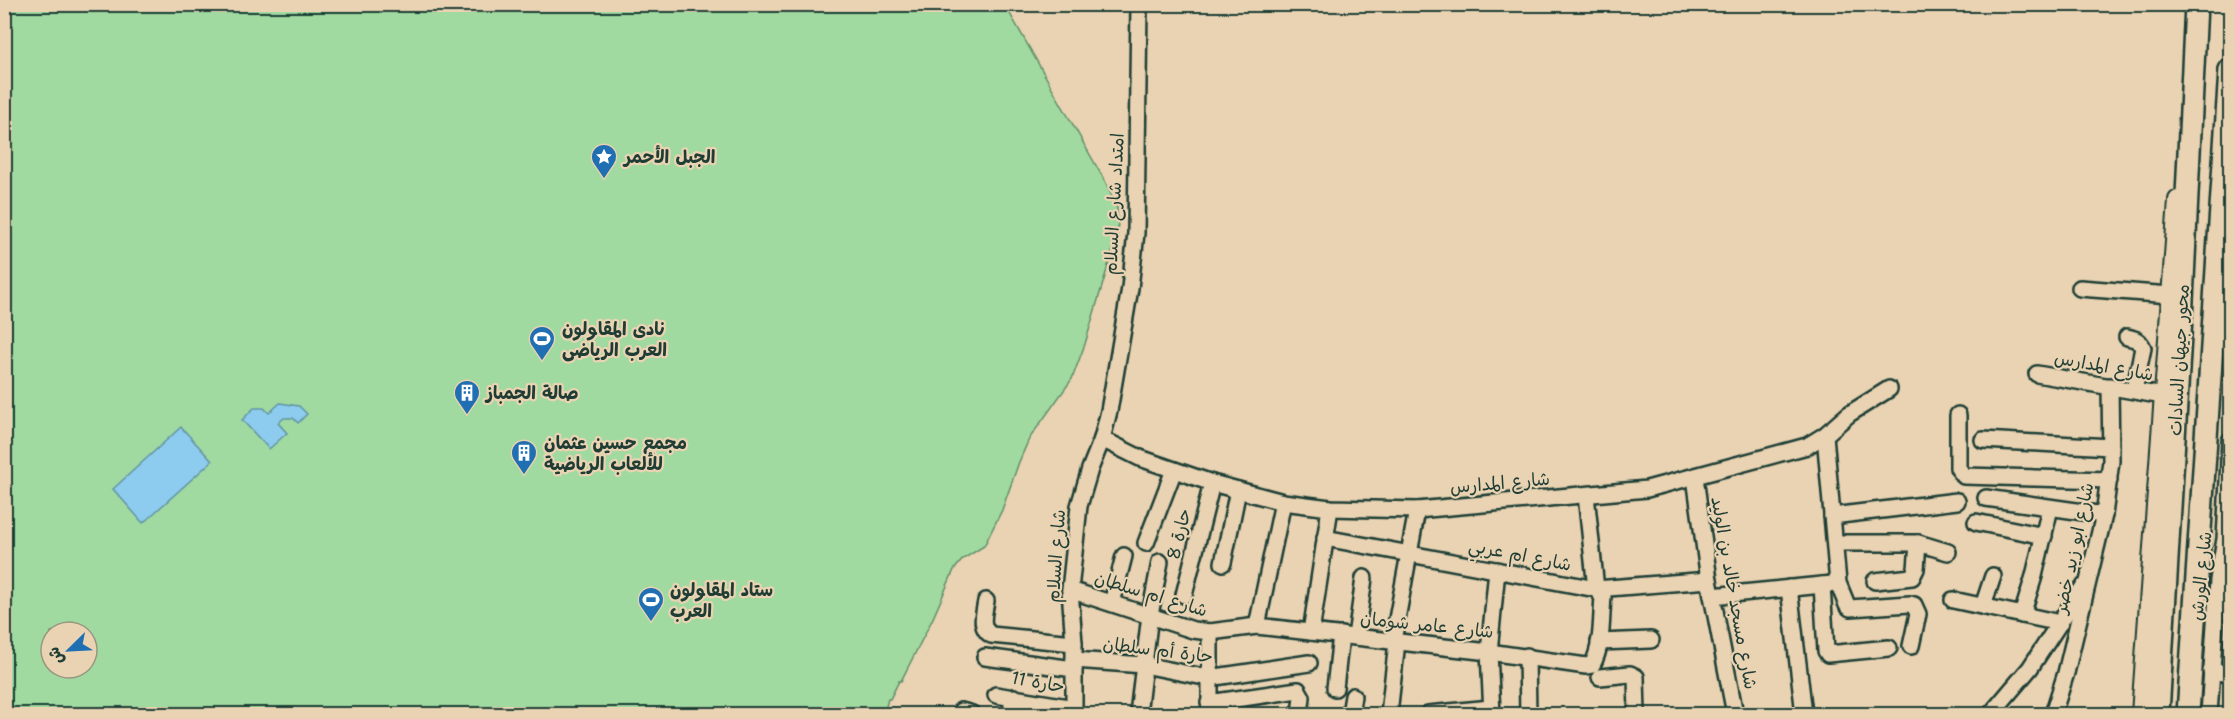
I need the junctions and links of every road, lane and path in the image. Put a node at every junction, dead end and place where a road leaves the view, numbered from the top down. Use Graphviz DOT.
graph roads {
  1 [pos="1139,4"];
  2 [pos="2196,4"];
  3 [pos="2230,70"];
  4 [pos="2230,99"];
  5 [pos="2189,158"];
  6 [pos="2080,288"];
  7 [pos="2170,295"];
  8 [pos="2127,337"];
  9 [pos="2037,374"];
  10 [pos="2110,386"];
  11 [pos="1889,389"];
  12 [pos="2134,390"];
  13 [pos="2163,396"];
  14 [pos="1958,415"];
  15 [pos="1825,435"];
  16 [pos="1102,439"];
  17 [pos="1983,440"];
  18 [pos="2230,441"];
  19 [pos="2111,447"];
  20 [pos="1174,470"];
  21 [pos="1695,477"];
  22 [pos="2109,480"];
  23 [pos="1212,483"];
  24 [pos="1238,490"];
  25 [pos="1586,495"];
  26 [pos="1986,498"];
  27 [pos="1956,501"];
  28 [pos="1282,502"];
  29 [pos="1330,508"];
  30 [pos="2050,508"];
  31 [pos="1417,510"];
  32 [pos="2104,515"];
  33 [pos="1832,516"];
  34 [pos="1976,522"];
  35 [pos="2044,536"];
  36 [pos="1325,538"];
  37 [pos="2228,539"];
  38 [pos="1146,543"];
  39 [pos="1835,543"];
  40 [pos="1918,543"];
  41 [pos="1948,552"];
  42 [pos="1409,554"];
  43 [pos="1124,556"];
  44 [pos="1160,562"];
  45 [pos="1223,562"];
  46 [pos="1497,570"];
  47 [pos="2091,575"];
  48 [pos="1993,576"];
  49 [pos="1364,578"];
  50 [pos="1709,580"];
  51 [pos="2224,580"];
  52 [pos="1875,581"];
  53 [pos="1838,584"];
  54 [pos="1822,585"];
  55 [pos="1789,588"];
  56 [pos="1596,589"];
  57 [pos="1070,590"];
  58 [pos="1184,595"];
  59 [pos="1712,596"];
  60 [pos="1953,600"];
  61 [pos="986,601"];
  62 [pos="1112,603"];
  63 [pos="1983,606"];
  64 [pos="1150,615"];
  65 [pos="2022,615"];
  66 [pos="2060,623"];
  67 [pos="1257,626"];
  68 [pos="1210,632"];
  69 [pos="1311,632"];
  70 [pos="1348,636"];
  71 [pos="1651,640"];
  72 [pos="1395,641"];
  73 [pos="1599,642"];
  74 [pos="1074,643"];
  75 [pos="1911,645"];
  76 [pos="1889,648"];
  77 [pos="1489,652"];
  78 [pos="985,657"];
  79 [pos="1527,657"];
  80 [pos="1309,663"];
  81 [pos="1074,665"];
  82 [pos="1144,665"];
  83 [pos="2211,670"];
  84 [pos="1596,671"];
  85 [pos="2230,675"];
  86 [pos="1209,678"];
  87 [pos="1335,688"];
  88 [pos="996,695"];
  89 [pos="1353,696"];
  90 [pos="1014,698"];
  91 [pos="1209,709"];
  92 [pos="1492,711"];
  93 [pos="1074,712"];
  94 [pos="1010,714"];
  95 [pos="1138,714"];
  96 [pos="1300,714"];
  97 [pos="1350,714"];
  98 [pos="1389,714"];
  99 [pos="1428,714"];
  100 [pos="1528,714"];
  101 [pos="1637,714"];
  102 [pos="1735,714"];
  103 [pos="1804,714"];
  104 [pos="1991,714"];
  105 [pos="2052,714"];
  106 [pos="2141,714"];
  107 [pos="2158,714"];
  108 [pos="2188,714"];
  109 [pos="2209,714"];
  1 -- 16 [label="street, امتداد شارع السلام"];
  2 -- 5 [label="main road, محور جيهان السادات"];
  3 -- 4 [label="main road, محور جيهان السادات"];
  4 -- 108 [label="main road, محور جيهان السادات"];
  5 -- 7 [label="street"];
  5 -- 107 [label="main road, محور جيهان السادات"];
  6 -- 7 [label="street"];
  7 -- 13 [label="street"];
  8 -- 12 [label="street"];
  9 -- 10 [label="street, شارع المدارس"];
  10 -- 12 [label="street, شارع المدارس"];
  10 -- 19 [label="street, شارع ابو زيد خضر"];
  11 -- 15 [label="street, شارع المدارس"];
  12 -- 13 [label="street, شارع المدارس"];
  13 -- 106 [label="street"];
  14 -- 22 [label="street"];
  15 -- 21 [label="street, شارع المدارس"];
  15 -- 33 [label="street"];
  16 -- 20 [label="street, شارع المدارس"];
  16 -- 57 [label="street, شارع السلام"];
  17 -- 19 [label="street"];
  18 -- 37 [label="street, شارع الورش"];
  19 -- 22 [label="street, شارع ابو زيد خضر"];
  20 -- 23 [label="street, شارع المدارس"];
  20 -- 38 [label="street"];
  21 -- 25 [label="street, شارع المدارس"];
  21 -- 50 [label="street, شارع مسجد خالد بن الوليد"];
  22 -- 32 [label="street, شارع ابو زيد خضر"];
  23 -- 24 [label="street, شارع المدارس"];
  23 -- 58 [label="street, حارة 8"];
  24 -- 28 [label="street, شارع المدارس"];
  24 -- 45 [label="street"];
  25 -- 31 [label="street, شارع المدارس"];
  25 -- 56 [label="street"];
  26 -- 30 [label="street"];
  27 -- 33 [label="street"];
  28 -- 29 [label="street, شارع المدارس"];
  28 -- 67 [label="street"];
  29 -- 31 [label="street, شارع المدارس"];
  29 -- 36 [label="street"];
  30 -- 32 [label="street"];
  30 -- 35 [label="street"];
  31 -- 42 [label="street"];
  32 -- 47 [label="street, شارع ابو زيد خضر"];
  33 -- 39 [label="street"];
  34 -- 35 [label="street"];
  35 -- 65 [label="street"];
  36 -- 42 [label="street, شارع ام عربي"];
  36 -- 69 [label="street"];
  37 -- 51 [label="street, شارع الورش"];
  39 -- 40 [label="street"];
  39 -- 53 [label="street"];
  40 -- 41 [label="street"];
  40 -- 52 [label="street"];
  42 -- 46 [label="street, شارع ام عربي"];
  42 -- 72 [label="street"];
  43 -- 62 [label="street"];
  44 -- 64 [label="street"];
  46 -- 56 [label="street, شارع ام عربي"];
  46 -- 77 [label="street"];
  47 -- 66 [label="street"];
  47 -- 105 [label="street, شارع ابو زيد خضر"];
  48 -- 63 [label="street"];
  49 -- 70 [label="street"];
  50 -- 56 [label="street, شارع ام عربي"];
  50 -- 59 [label="street, شارع مسجد خالد بن الوليد"];
  51 -- 83 [label="street, شارع الورش"];
  53 -- 54 [label="street"];
  53 -- 75 [label="street"];
  54 -- 55 [label="street"];
  54 -- 76 [label="street"];
  55 -- 59 [label="street"];
  55 -- 103 [label="street"];
  56 -- 73 [label="street"];
  57 -- 62 [label="street, شارع ام سلطان"];
  57 -- 74 [label="street, شارع السلام"];
  59 -- 102 [label="street, شارع مسجد خالد بن الوليد"];
  60 -- 63 [label="street"];
  61 -- 74 [label="street"];
  62 -- 64 [label="street, شارع ام سلطان"];
  63 -- 65 [label="street"];
  64 -- 68 [label="street, شارع ام سلطان"];
  64 -- 82 [label="street"];
  65 -- 66 [label="street"];
  66 -- 104 [label="street"];
  67 -- 68 [label="street, شارع ام سلطان"];
  67 -- 69 [label="street, شارع عامر شومان"];
  68 -- 86 [label="street"];
  69 -- 70 [label="street, شارع عامر شومان"];
  70 -- 72 [label="street, شارع عامر شومان"];
  70 -- 87 [label="street"];
  71 -- 73 [label="street"];
  72 -- 77 [label="street, شارع عامر شومان"];
  72 -- 98 [label="street"];
  73 -- 84 [label="street"];
  74 -- 81 [label="street, شارع السلام"];
  77 -- 79 [label="street, شارع عامر شومان"];
  77 -- 92 [label="street"];
  78 -- 81 [label="street, حارة أم سلطان"];
  79 -- 84 [label="street, شارع عامر شومان"];
  79 -- 100 [label="street"];
  80 -- 86 [label="street, حارة أم سلطان"];
  81 -- 82 [label="street, حارة أم سلطان"];
  81 -- 93 [label="street, شارع السلام"];
  82 -- 86 [label="street, حارة أم سلطان"];
  82 -- 95 [label="street"];
  83 -- 85 [label="street"];
  83 -- 109 [label="street, شارع الورش"];
  84 -- 101 [label="street, شارع عامر شومان"];
  86 -- 91 [label="street"];
  88 -- 90 [label="street, حارة 11"];
  89 -- 97 [label="street"];
  90 -- 93 [label="street, حارة 11"];
  90 -- 94 [label="street"];
  91 -- 96 [label="street"];
  92 -- 99 [label="street"];
}
